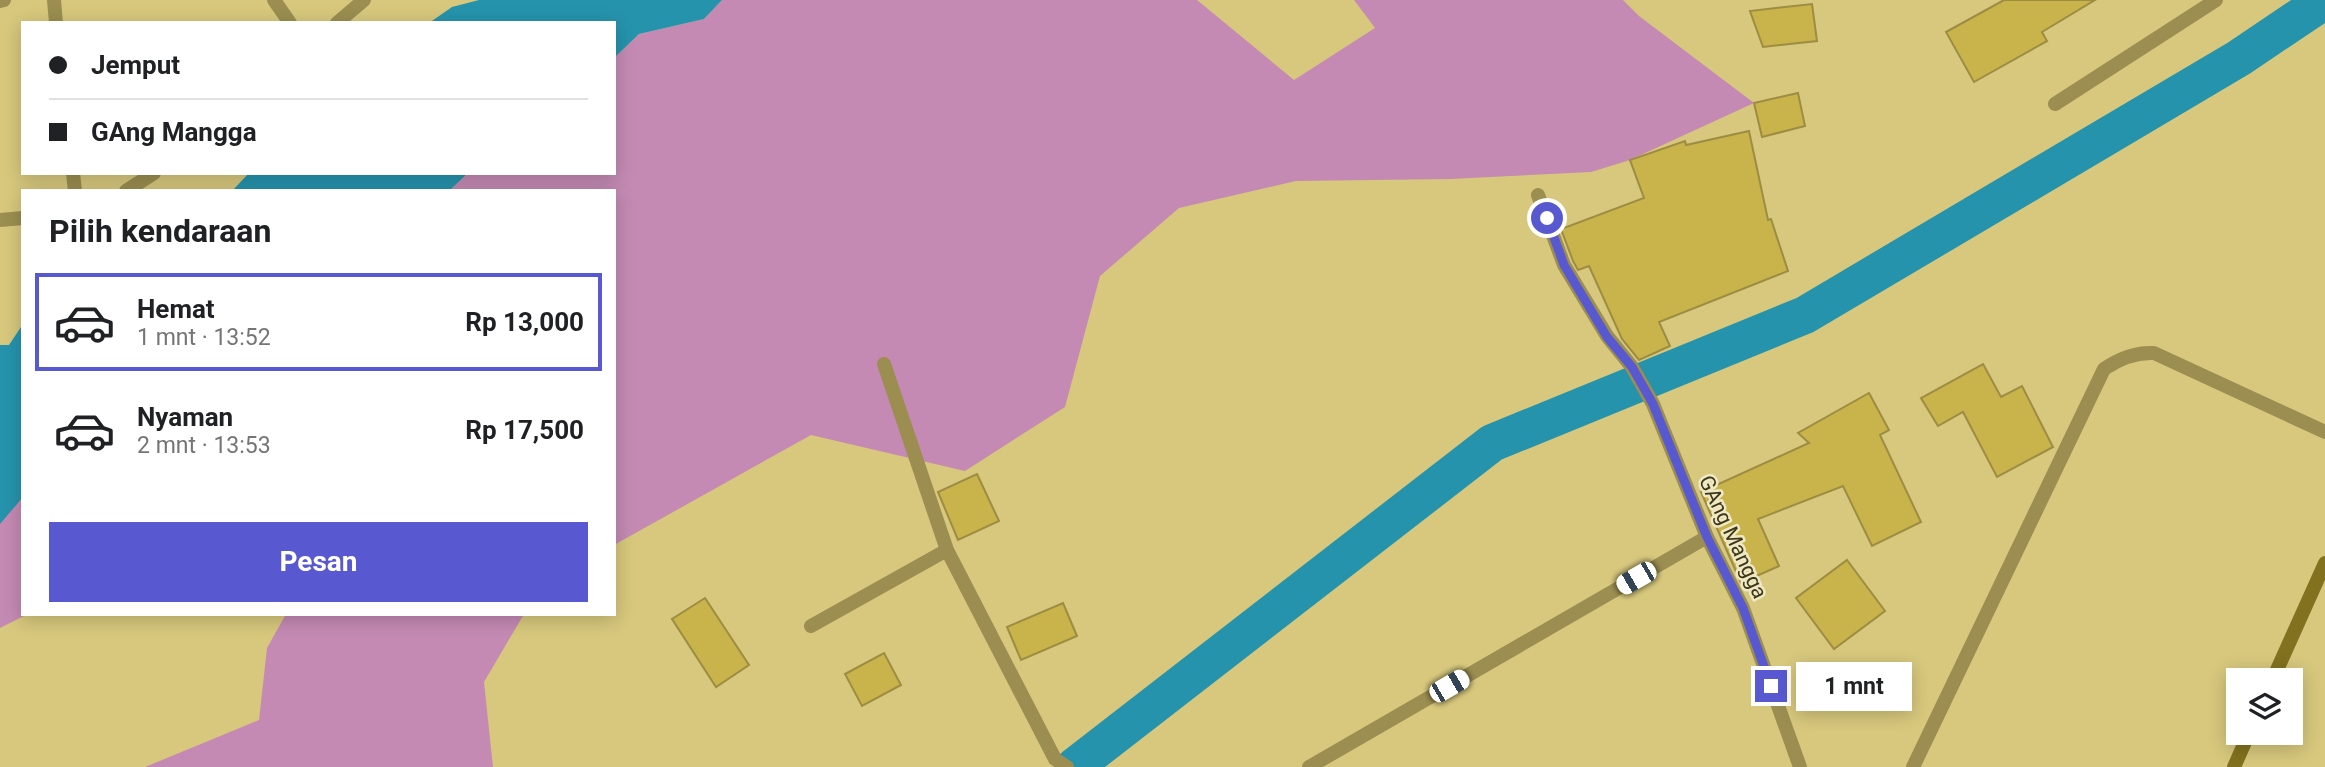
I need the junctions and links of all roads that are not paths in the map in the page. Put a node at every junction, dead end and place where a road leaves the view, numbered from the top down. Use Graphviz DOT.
graph roads {
  1 [pos="54,0"];
  2 [pos="274,0"];
  3 [pos="364,0"];
  4 [pos="2216,0"];
  5 [pos="56,21"];
  6 [pos="289,21"];
  7 [pos="339,21"];
  8 [pos="2055,104"];
  9 [pos="150,175"];
  10 [pos="129,189"];
  11 [pos="1538,195"];
  12 [pos="21,218"];
  13 [pos="0,220"];
  14 [pos="884,364"];
  15 [pos="2325,432"];
  16 [pos="1707,537"];
  17 [pos="947,550"];
  18 [pos="2325,563"];
  19 [pos="811,626"];
  20 [pos="2278,668"];
  21 [pos="2244,745"];
  22 [pos="1061,763"];
  23 [pos="1309,767"];
  24 [pos="1800,767"];
  25 [pos="1913,767"];
  26 [pos="2234,767"];
  1 -- 5 [label="street"];
  2 -- 6 [label="street"];
  3 -- 7 [label="street"];
  4 -- 8 [label="street"];
  9 -- 10 [label="street"];
  11 -- 16 [label="street, GAng Mangga"];
  12 -- 13 [label="street"];
  14 -- 17 [label="street"];
  15 -- 25 [label="street"];
  16 -- 23 [label="street"];
  16 -- 24 [label="street, GAng Mangga"];
  17 -- 19 [label="street"];
  17 -- 22 [label="street"];
  18 -- 20 [label="main road"];
  21 -- 26 [label="main road"];
}
